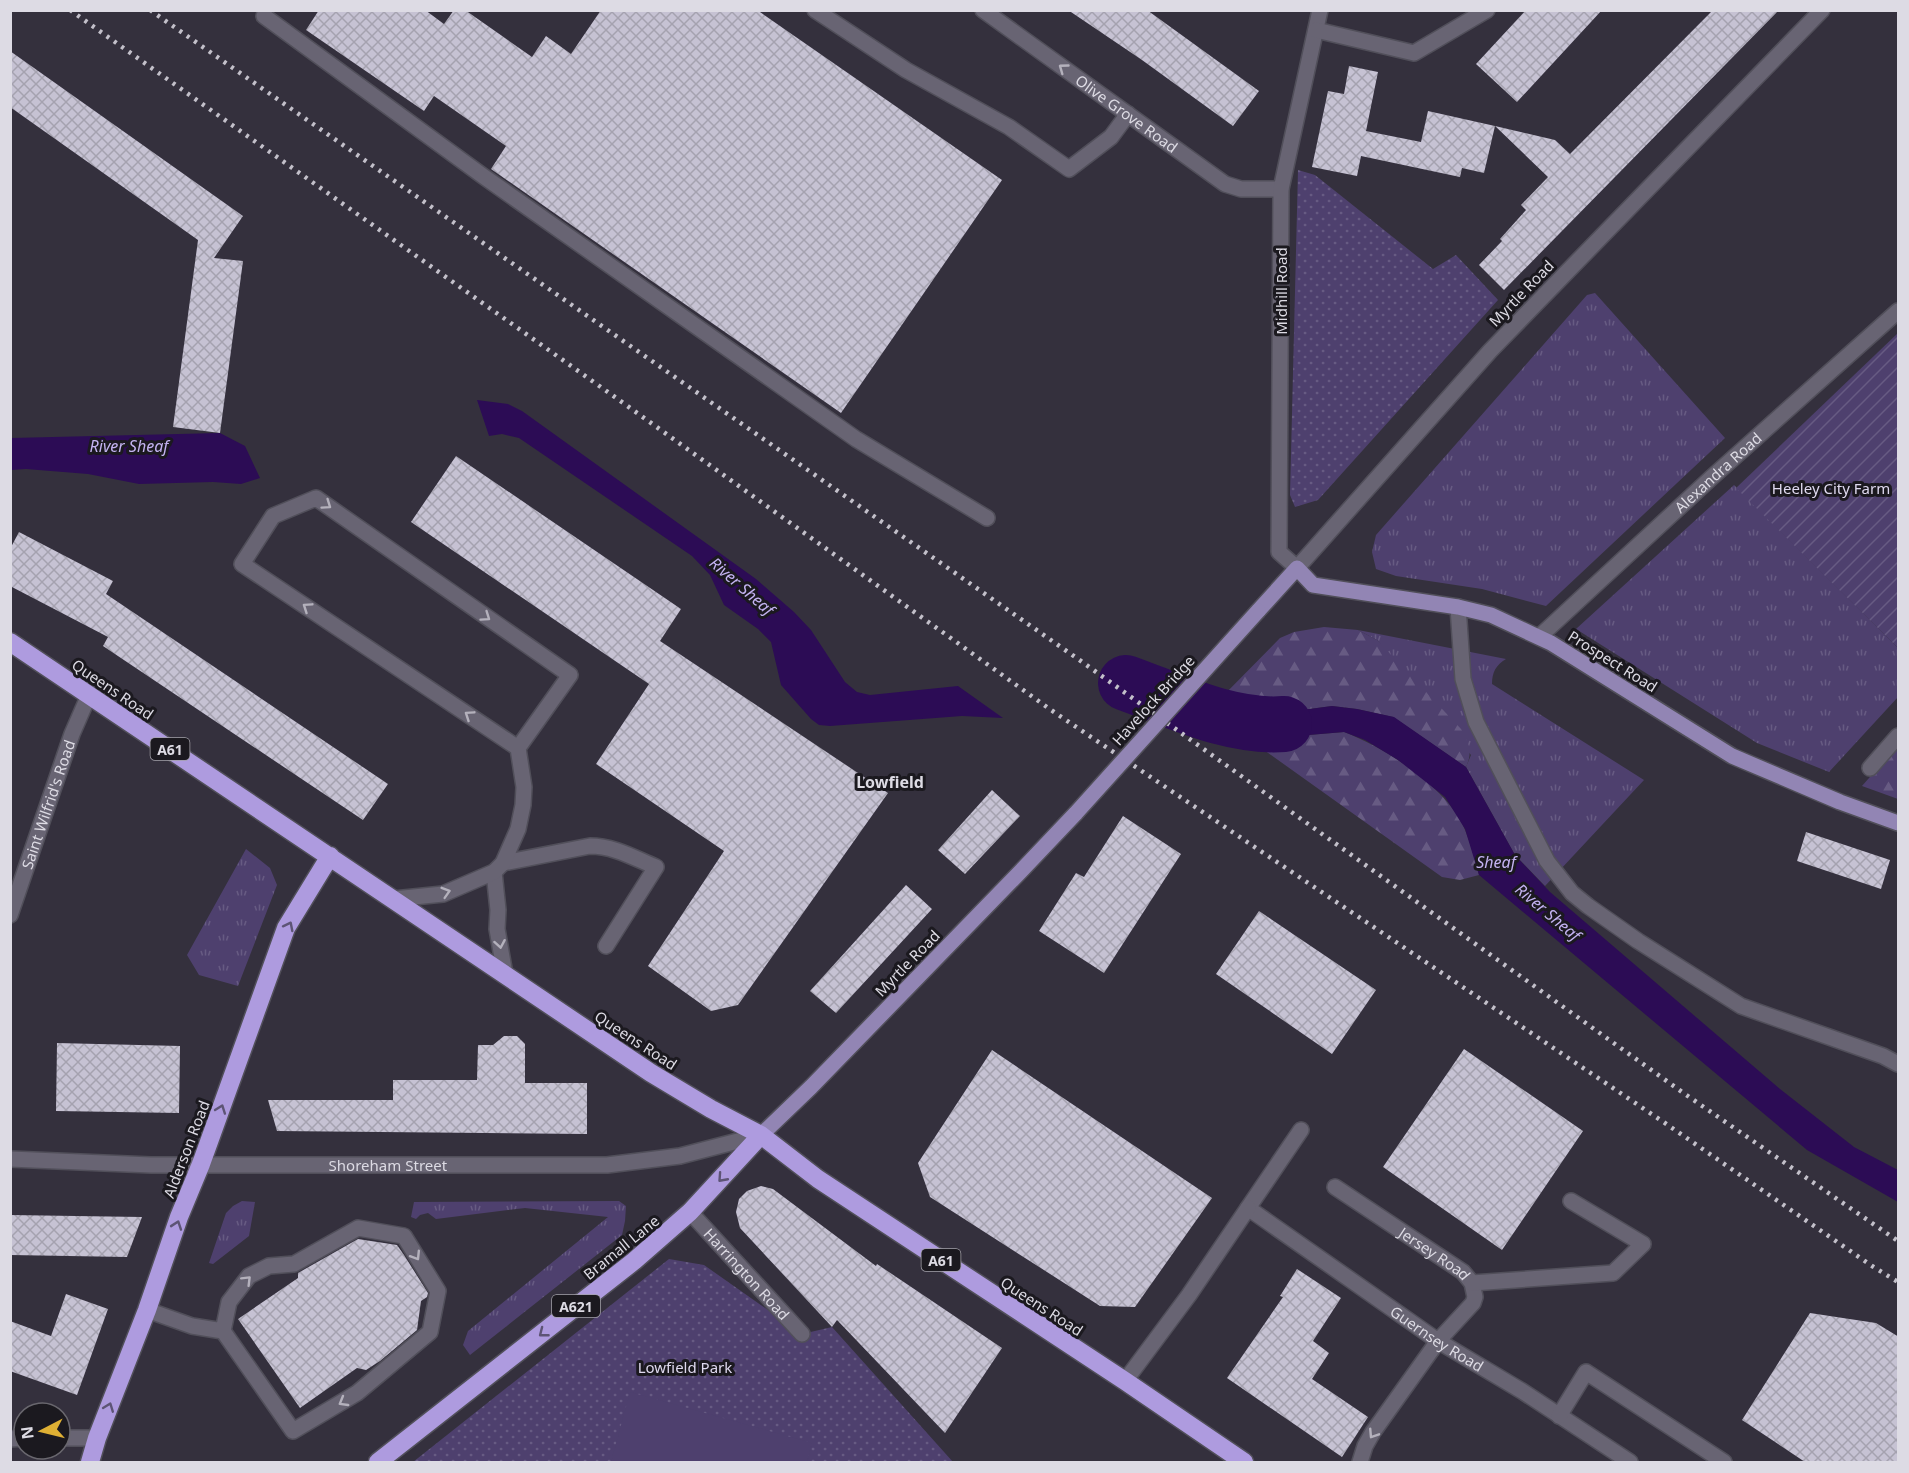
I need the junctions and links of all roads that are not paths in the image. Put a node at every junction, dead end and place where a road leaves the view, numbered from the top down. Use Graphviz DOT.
graph roads {
  1 [pos="815,10"];
  2 [pos="983,10"];
  3 [pos="1320,10"];
  4 [pos="1487,10"];
  5 [pos="1822,10"];
  6 [pos="263,12"];
  7 [pos="1316,30"];
  8 [pos="1128,114"];
  9 [pos="1281,189"];
  10 [pos="1899,311"];
  11 [pos="987,518"];
  12 [pos="1297,568"];
  13 [pos="1458,607"];
  14 [pos="1258,611"];
  15 [pos="1539,637"];
  16 [pos="10,642"];
  17 [pos="89,695"];
  18 [pos="1899,736"];
  19 [pos="518,748"];
  20 [pos="1870,768"];
  21 [pos="1076,813"];
  22 [pos="1899,823"];
  23 [pos="330,856"];
  24 [pos="498,868"];
  25 [pos="394,899"];
  26 [pos="10,915"];
  27 [pos="606,946"];
  28 [pos="505,974"];
  29 [pos="1899,1064"];
  30 [pos="1301,1130"];
  31 [pos="761,1135"];
  32 [pos="10,1159"];
  33 [pos="201,1164"];
  34 [pos="1335,1187"];
  35 [pos="1571,1201"];
  36 [pos="1248,1208"];
  37 [pos="690,1212"];
  38 [pos="1472,1283"];
  39 [pos="147,1310"];
  40 [pos="224,1331"];
  41 [pos="802,1334"];
  42 [pos="1438,1341"];
  43 [pos="1125,1381"];
  44 [pos="1559,1416"];
  45 [pos="72,1438"];
  46 [pos="98,1438"];
  47 [pos="90,1462"];
  48 [pos="378,1462"];
  49 [pos="1244,1462"];
  50 [pos="1360,1462"];
  51 [pos="1630,1462"];
  52 [pos="1724,1462"];
  1 -- 8 [label="street"];
  8 -- 2 [label="street, Olive Grove Road, one-way"];
  3 -- 7 [label="street, Midhill Road"];
  4 -- 7 [label="street"];
  5 -- 12 [label="street, Myrtle Road"];
  6 -- 11 [label="street"];
  7 -- 9 [label="street, Midhill Road"];
  8 -- 9 [label="street, Olive Grove Road"];
  9 -- 12 [label="street, Midhill Road"];
  10 -- 15 [label="street, Alexandra Road"];
  12 -- 13 [label="main road, Prospect Road"];
  12 -- 14 [label="main road, Myrtle Road"];
  13 -- 15 [label="main road, Prospect Road"];
  13 -- 29 [label="street"];
  14 -- 21 [label="main road, Havelock Bridge, bridge"];
  15 -- 22 [label="main road, Prospect Road"];
  16 -- 17 [label="highway, Queens Road / A61"];
  17 -- 23 [label="highway, Queens Road / A61"];
  17 -- 26 [label="street, Saint Wilfrid's Road"];
  18 -- 20 [label="street"];
  19 -- 19 [label="street, one-way"];
  19 -- 24 [label="street"];
  21 -- 31 [label="main road, Myrtle Road"];
  23 -- 25 [label="highway, Queens Road / A61"];
  33 -- 23 [label="highway, Alderson Road, one-way"];
  25 -- 24 [label="street, one-way"];
  24 -- 27 [label="street"];
  24 -- 28 [label="street, one-way"];
  25 -- 28 [label="highway, Queens Road / A61"];
  28 -- 31 [label="highway, Queens Road / A61"];
  30 -- 36 [label="street"];
  31 -- 33 [label="street, Shoreham Street"];
  31 -- 37 [label="highway, Bramall Lane / A621, one-way"];
  31 -- 43 [label="highway, Queens Road / A61"];
  32 -- 33 [label="street, Shoreham Street"];
  39 -- 33 [label="highway, Alderson Road, one-way"];
  34 -- 38 [label="street, Jersey Road"];
  35 -- 38 [label="street"];
  36 -- 42 [label="street, Guernsey Road"];
  36 -- 43 [label="street"];
  37 -- 41 [label="street, Harrington Road"];
  37 -- 48 [label="highway, Bramall Lane / A621, one-way"];
  38 -- 42 [label="street, Jersey Road"];
  39 -- 40 [label="street"];
  46 -- 39 [label="highway, Alderson Road, one-way"];
  40 -- 40 [label="street, one-way"];
  42 -- 44 [label="street, Guernsey Road"];
  42 -- 50 [label="street, Jersey Road, one-way"];
  43 -- 49 [label="highway, Queens Road / A61"];
  44 -- 51 [label="street, Guernsey Road"];
  44 -- 52 [label="street"];
  45 -- 46 [label="street"];
  46 -- 47 [label="highway, Alderson Road"];
}
